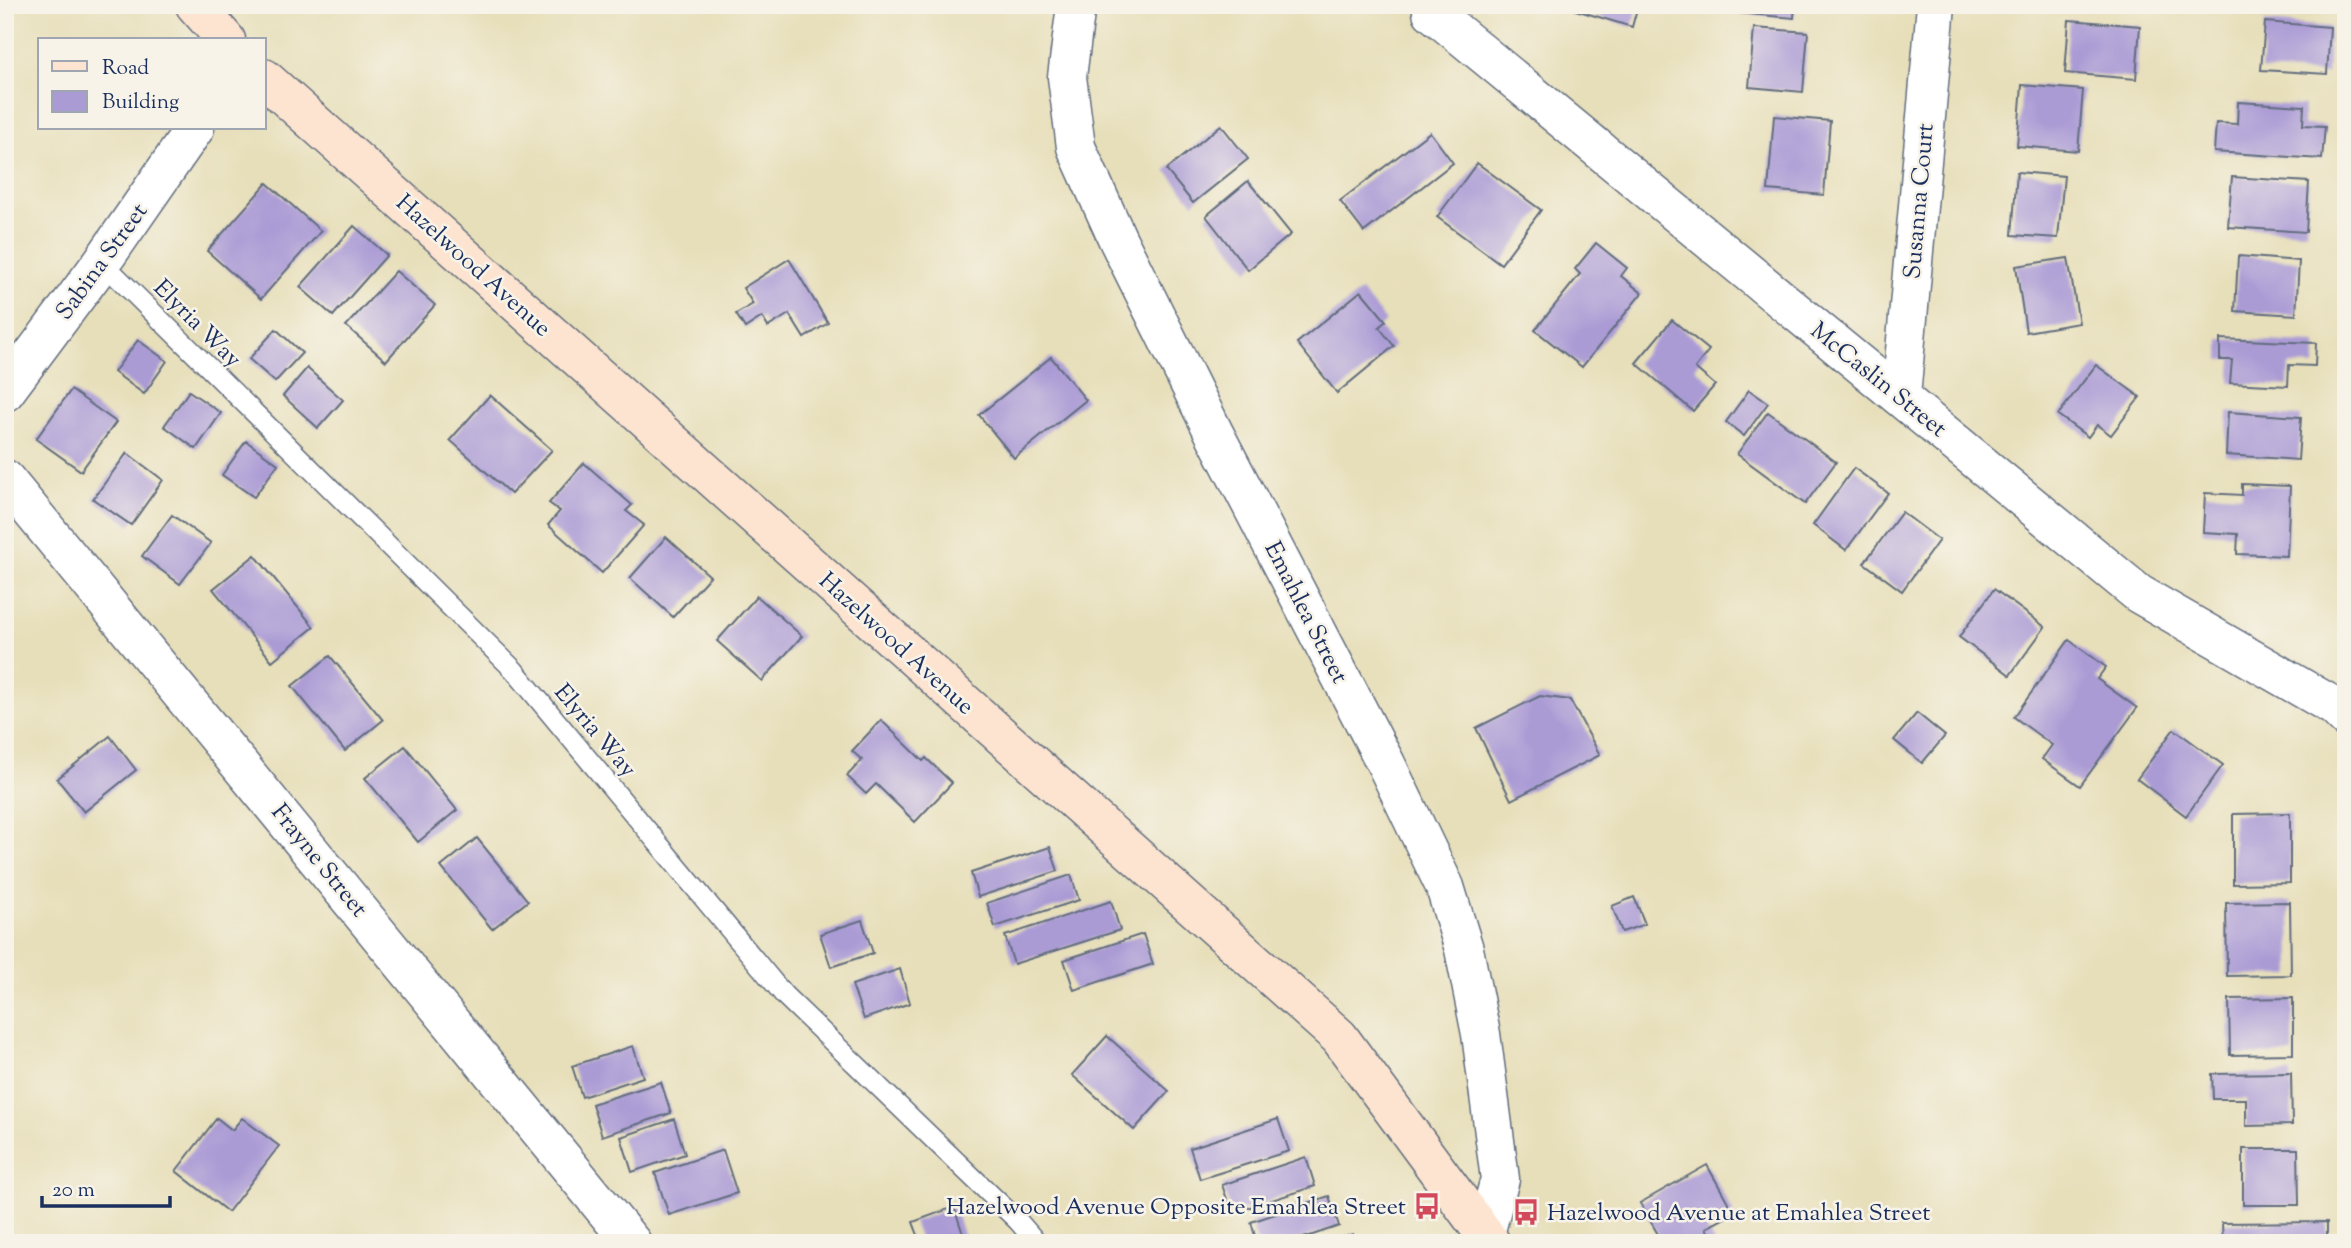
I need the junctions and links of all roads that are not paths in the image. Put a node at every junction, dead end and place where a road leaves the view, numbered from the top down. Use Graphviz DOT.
graph roads {
  1 [pos="195,5"];
  2 [pos="1076,5"];
  3 [pos="1936,5"];
  4 [pos="1432,12"];
  5 [pos="224,38"];
  6 [pos="266,80"];
  7 [pos="194,130"];
  8 [pos="102,262"];
  9 [pos="5,392"];
  10 [pos="1901,396"];
  11 [pos="5,479"];
  12 [pos="2346,718"];
  13 [pos="1488,1238"];
  14 [pos="632,1243"];
  15 [pos="1037,1243"];
  1 -- 5 [label="main road"];
  2 -- 13 [label="street, Emahlea Street"];
  3 -- 10 [label="street, Susanna Court"];
  4 -- 10 [label="street, McCaslin Street"];
  6 -- 13 [label="main road, Hazelwood Avenue"];
  7 -- 8 [label="street, Sabina Street"];
  8 -- 9 [label="street, Sabina Street"];
  8 -- 15 [label="lane, Elyria Way"];
  10 -- 12 [label="street, McCaslin Street"];
  11 -- 14 [label="street, Frayne Street"];
}
